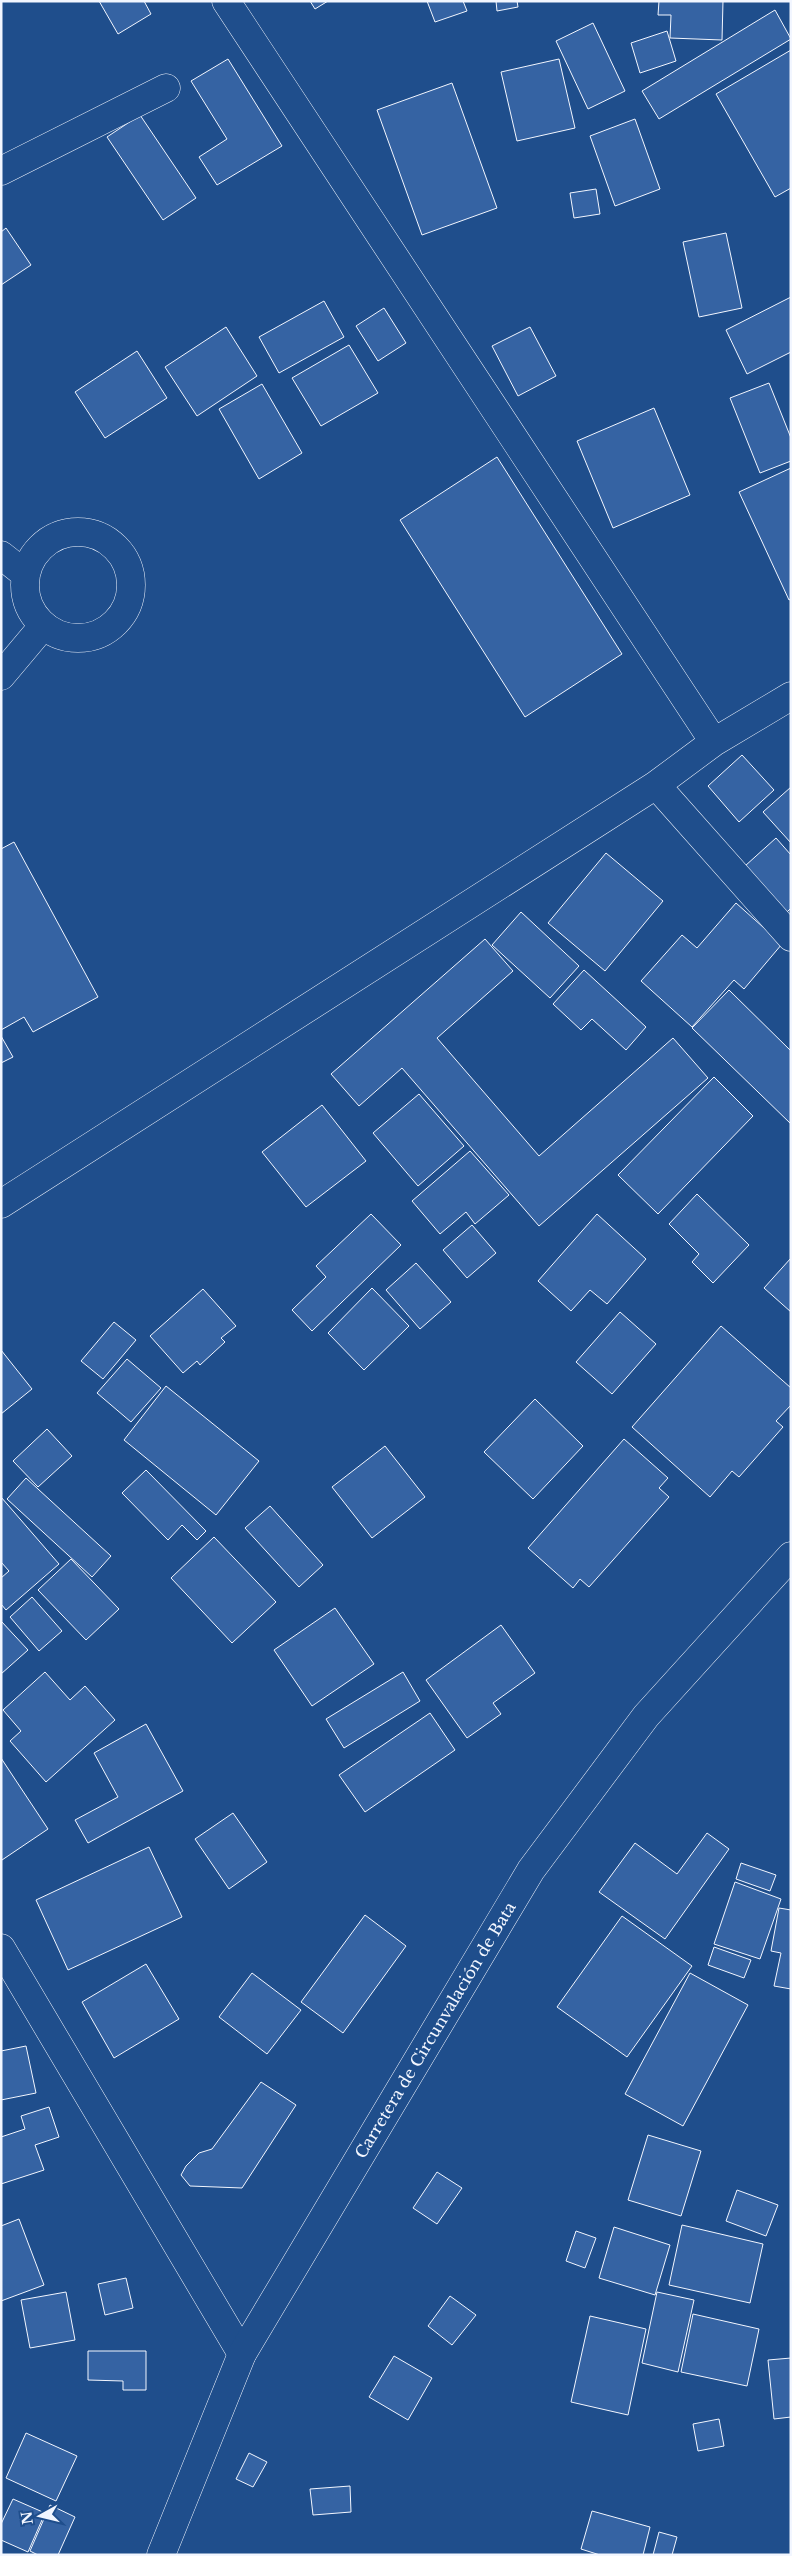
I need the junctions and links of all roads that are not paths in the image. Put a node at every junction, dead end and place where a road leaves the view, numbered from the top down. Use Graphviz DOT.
graph roads {
  1 [pos="226,1"];
  2 [pos="166,88"];
  3 [pos="1,171"];
  4 [pos="1,555"];
  5 [pos="26,574"];
  6 [pos="43,626"];
  7 [pos="1,676"];
  8 [pos="791,696"];
  9 [pos="714,742"];
  10 [pos="656,785"];
  11 [pos="791,937"];
  12 [pos="1,1204"];
  13 [pos="791,1556"];
  14 [pos="1,1948"];
  15 [pos="242,2354"];
  16 [pos="161,2555"];
  1 -- 9 [label="street"];
  2 -- 3 [label="street"];
  4 -- 5 [label="street"];
  5 -- 6 [label="street"];
  5 -- 6 [label="street"];
  6 -- 7 [label="street"];
  8 -- 9 [label="street"];
  9 -- 10 [label="street"];
  10 -- 11 [label="street"];
  10 -- 12 [label="street"];
  13 -- 15 [label="street, Carretera de Circunvalación de Bata"];
  14 -- 15 [label="street"];
  15 -- 16 [label="street, Carretera de Circunvalación de Bata"];
}
